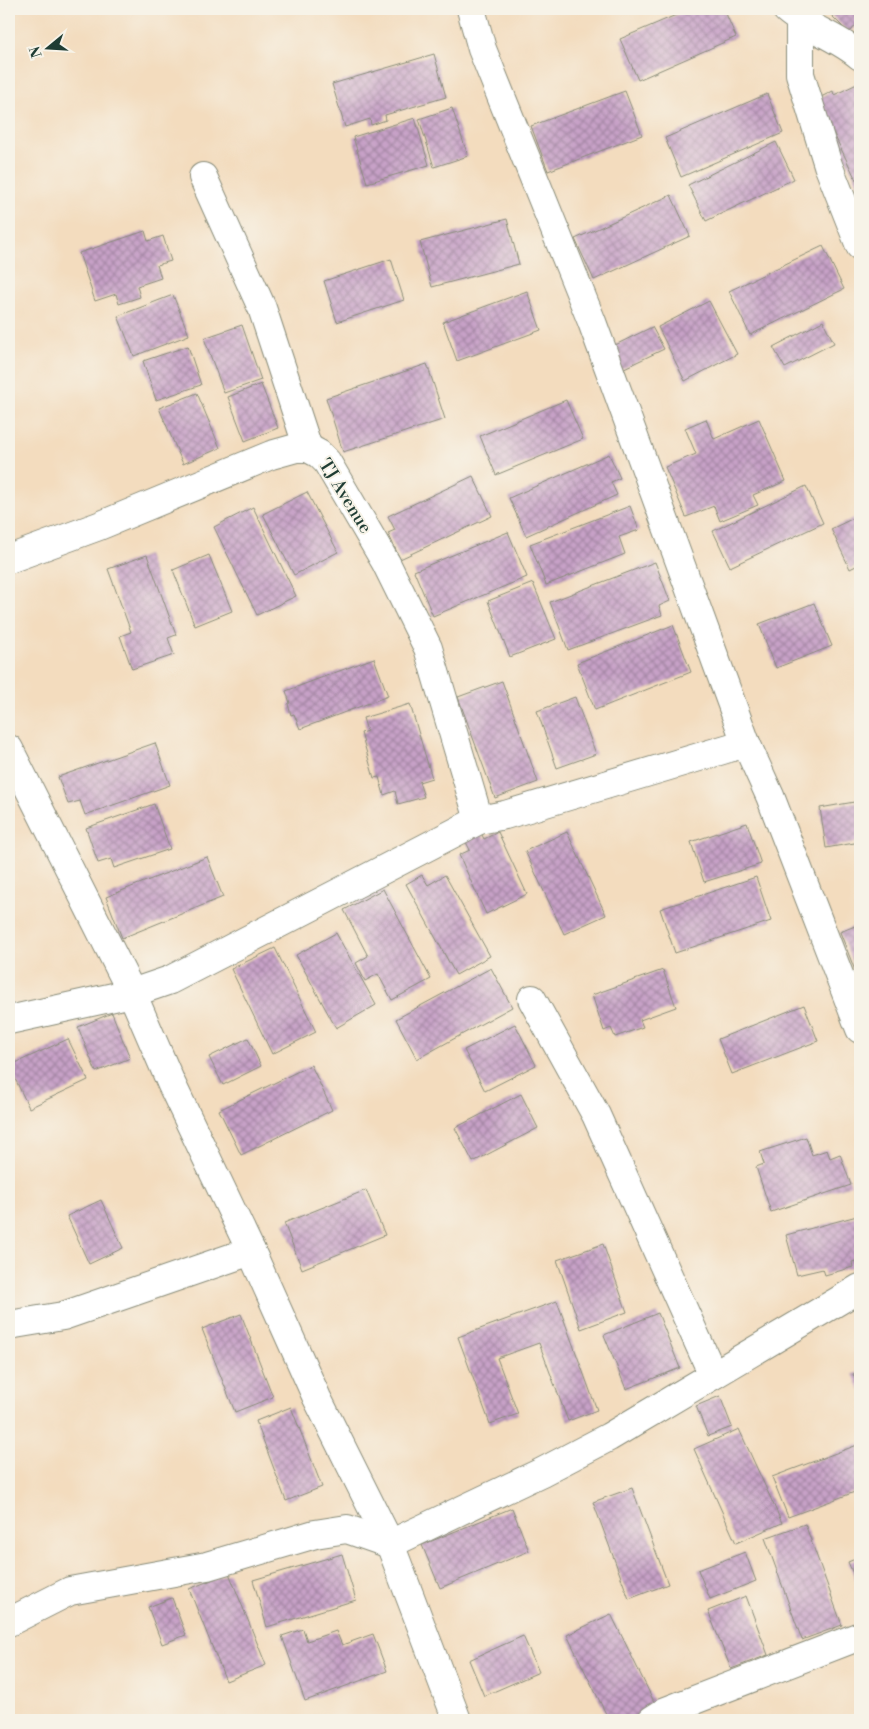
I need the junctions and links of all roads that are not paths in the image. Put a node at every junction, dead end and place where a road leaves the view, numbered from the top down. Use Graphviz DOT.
graph roads {
  1 [pos="471,9"];
  2 [pos="798,13"];
  3 [pos="860,56"];
  4 [pos="204,177"];
  5 [pos="860,246"];
  6 [pos="308,448"];
  7 [pos="9,559"];
  8 [pos="746,743"];
  9 [pos="9,749"];
  10 [pos="479,820"];
  11 [pos="132,994"];
  12 [pos="532,1000"];
  13 [pos="9,1020"];
  14 [pos="860,1029"];
  15 [pos="251,1251"];
  16 [pos="860,1288"];
  17 [pos="9,1325"];
  18 [pos="712,1375"];
  19 [pos="390,1544"];
  20 [pos="9,1622"];
  21 [pos="860,1636"];
  22 [pos="457,1720"];
  23 [pos="652,1720"];
  1 -- 8 [label="street"];
  2 -- 3 [label="street"];
  2 -- 5 [label="street"];
  4 -- 6 [label="street"];
  6 -- 7 [label="street, TJ Avenue"];
  6 -- 10 [label="street, TJ Avenue"];
  8 -- 10 [label="street"];
  8 -- 14 [label="street"];
  9 -- 11 [label="street"];
  10 -- 11 [label="street"];
  11 -- 13 [label="street"];
  11 -- 15 [label="street"];
  12 -- 18 [label="street"];
  15 -- 17 [label="street"];
  15 -- 19 [label="street"];
  16 -- 18 [label="street"];
  18 -- 19 [label="street"];
  19 -- 20 [label="street"];
  19 -- 22 [label="street"];
  21 -- 23 [label="street"];
}
